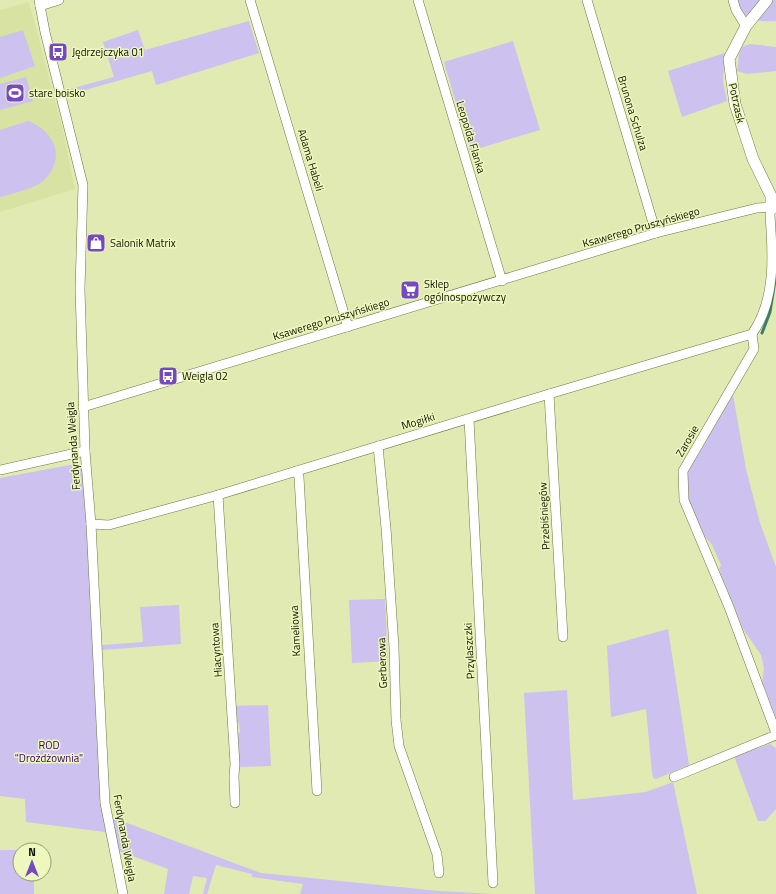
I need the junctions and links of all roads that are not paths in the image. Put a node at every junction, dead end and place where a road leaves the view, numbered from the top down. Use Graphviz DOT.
graph roads {
  1 [pos="59,0"];
  2 [pos="250,0"];
  3 [pos="418,0"];
  4 [pos="587,0"];
  5 [pos="733,0"];
  6 [pos="767,0"];
  7 [pos="40,3"];
  8 [pos="746,26"];
  9 [pos="774,208"];
  10 [pos="656,233"];
  11 [pos="502,281"];
  12 [pos="348,327"];
  13 [pos="752,334"];
  14 [pos="549,394"];
  15 [pos="83,406"];
  16 [pos="469,419"];
  17 [pos="378,446"];
  18 [pos="85,451"];
  19 [pos="0,470"];
  20 [pos="296,471"];
  21 [pos="218,495"];
  22 [pos="91,524"];
  23 [pos="563,637"];
  24 [pos="776,734"];
  25 [pos="674,776"];
  26 [pos="317,791"];
  27 [pos="235,803"];
  28 [pos="439,874"];
  29 [pos="493,883"];
  30 [pos="123,894"];
  1 -- 7 [label="street"];
  2 -- 12 [label="street, Adama Habeli"];
  3 -- 11 [label="street, Leopolda Flanka"];
  4 -- 10 [label="street, Brunona Schulza"];
  5 -- 8 [label="street"];
  6 -- 8 [label="street, Potrzask"];
  7 -- 15 [label="street, Ferdynanda Weigla"];
  8 -- 9 [label="street, Potrzask"];
  9 -- 10 [label="street, Ksawerego Pruszyńskiego"];
  9 -- 13 [label="street, Zarosie"];
  10 -- 11 [label="street, Ksawerego Pruszyńskiego"];
  11 -- 12 [label="street, Ksawerego Pruszyńskiego"];
  12 -- 15 [label="street, Ksawerego Pruszyńskiego"];
  13 -- 14 [label="street, Mogiłki"];
  13 -- 24 [label="street, Zarosie"];
  14 -- 16 [label="street, Mogiłki"];
  14 -- 23 [label="street, Przebiśniegów"];
  15 -- 18 [label="street, Ferdynanda Weigla"];
  16 -- 17 [label="street, Mogiłki"];
  16 -- 29 [label="street, Przylaszczki"];
  17 -- 20 [label="street, Mogiłki"];
  17 -- 28 [label="street, Gerberowa"];
  18 -- 19 [label="street"];
  18 -- 22 [label="street, Ferdynanda Weigla"];
  20 -- 21 [label="street, Mogiłki"];
  20 -- 26 [label="street, Kameliowa"];
  21 -- 22 [label="street, Mogiłki"];
  21 -- 27 [label="street, Hiacyntowa"];
  22 -- 30 [label="street, Ferdynanda Weigla"];
  24 -- 25 [label="street, Zarosie"];
}
